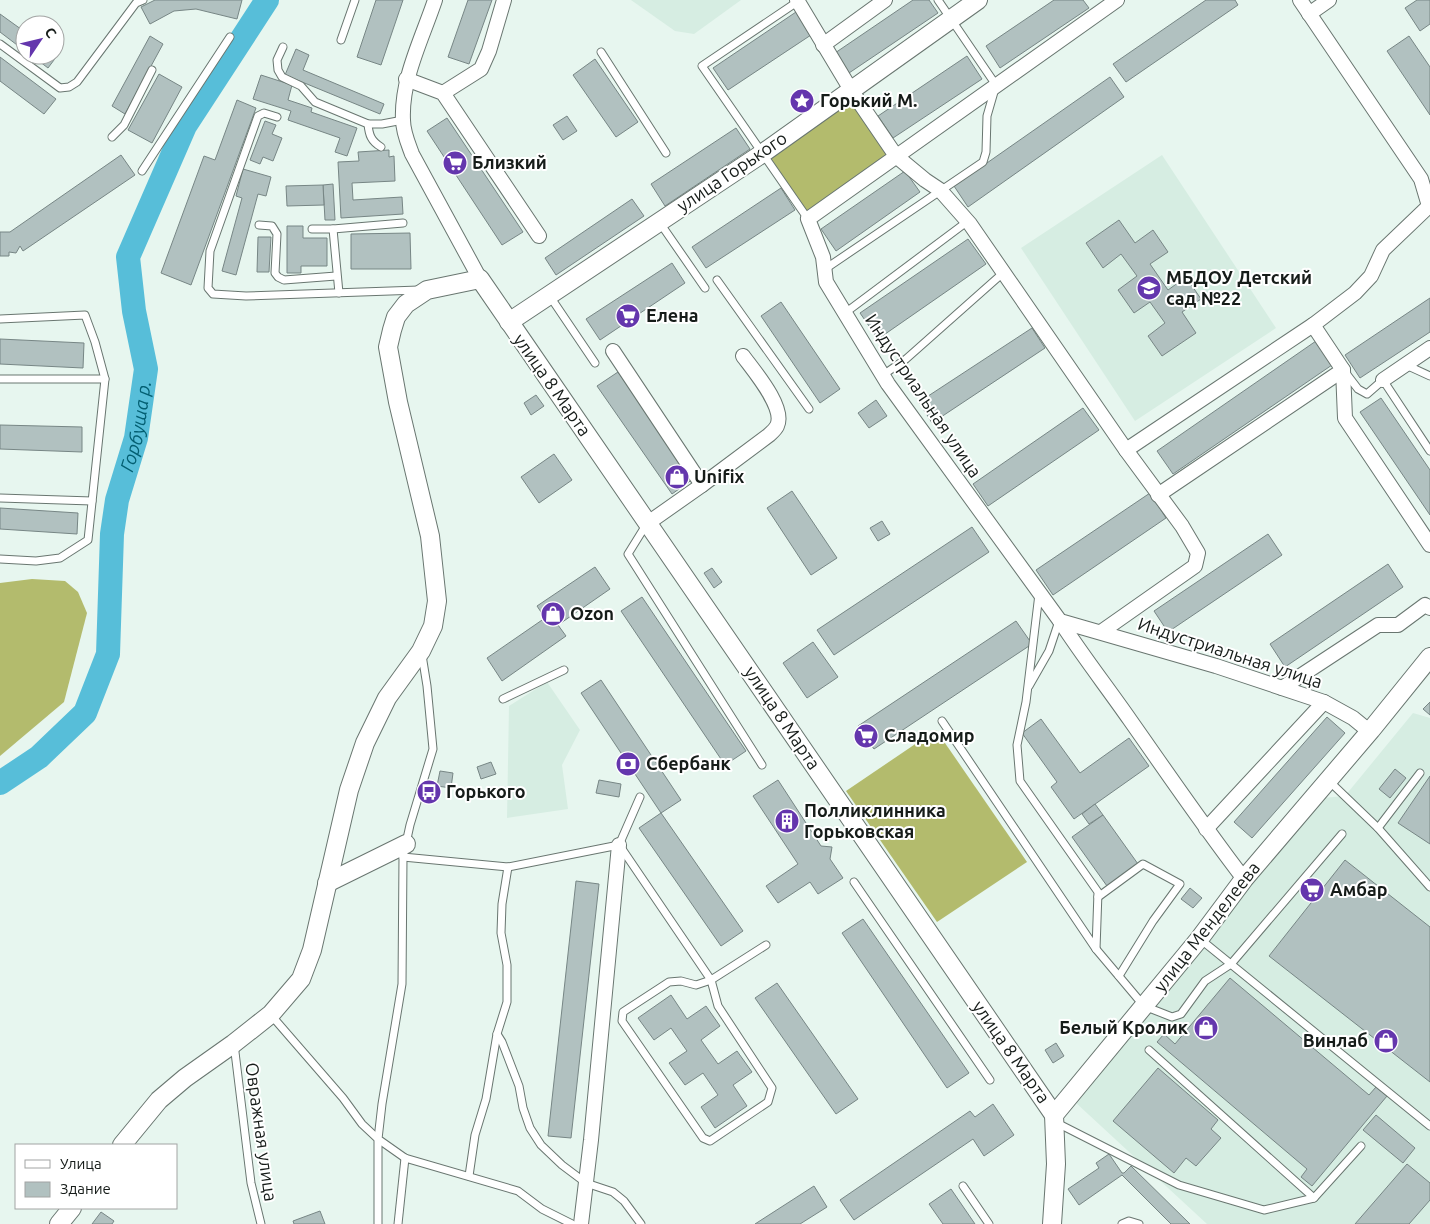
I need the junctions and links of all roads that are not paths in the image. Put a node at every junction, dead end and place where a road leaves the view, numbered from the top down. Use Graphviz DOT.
graph roads {
  1 [pos="355,0"];
  2 [pos="435,0"];
  3 [pos="504,0"];
  4 [pos="885,0"];
  5 [pos="938,0"];
  6 [pos="978,0"];
  7 [pos="1117,0"];
  8 [pos="1300,0"];
  9 [pos="1329,0"];
  10 [pos="138,1"];
  11 [pos="797,1"];
  12 [pos="1309,14"];
  13 [pos="951,19"];
  14 [pos="230,38"];
  15 [pos="341,40"];
  16 [pos="0,44"];
  17 [pos="823,44"];
  18 [pos="283,47"];
  19 [pos="601,52"];
  20 [pos="152,70"];
  21 [pos="406,79"];
  22 [pos="996,85"];
  23 [pos="852,90"];
  24 [pos="443,93"];
  25 [pos="277,117"];
  26 [pos="403,120"];
  27 [pos="368,124"];
  28 [pos="112,137"];
  29 [pos="381,147"];
  30 [pos="666,153"];
  31 [pos="763,153"];
  32 [pos="896,156"];
  33 [pos="142,171"];
  34 [pos="940,190"];
  35 [pos="1430,206"];
  36 [pos="808,219"];
  37 [pos="659,221"];
  38 [pos="968,221"];
  39 [pos="403,223"];
  40 [pos="259,225"];
  41 [pos="312,228"];
  42 [pos="333,229"];
  43 [pos="539,236"];
  44 [pos="824,269"];
  45 [pos="1003,273"];
  46 [pos="336,276"];
  47 [pos="480,279"];
  48 [pos="717,280"];
  49 [pos="705,288"];
  50 [pos="427,290"];
  51 [pos="339,293"];
  52 [pos="549,295"];
  53 [pos="844,313"];
  54 [pos="0,318"];
  55 [pos="509,322"];
  56 [pos="1313,325"];
  57 [pos="1430,348"];
  58 [pos="613,351"];
  59 [pos="743,356"];
  60 [pos="595,363"];
  61 [pos="1406,365"];
  62 [pos="1343,370"];
  63 [pos="883,374"];
  64 [pos="1430,376"];
  65 [pos="0,379"];
  66 [pos="105,379"];
  67 [pos="1383,380"];
  68 [pos="809,409"];
  69 [pos="1126,450"];
  70 [pos="1430,451"];
  71 [pos="702,485"];
  72 [pos="1158,495"];
  73 [pos="0,498"];
  74 [pos="92,501"];
  75 [pos="648,523"];
  76 [pos="1430,545"];
  77 [pos="0,559"];
  78 [pos="1039,592"];
  79 [pos="1430,608"];
  80 [pos="1060,620"];
  81 [pos="1101,632"];
  82 [pos="421,651"];
  83 [pos="1430,657"];
  84 [pos="564,670"];
  85 [pos="1028,688"];
  86 [pos="1282,688"];
  87 [pos="503,699"];
  88 [pos="1324,702"];
  89 [pos="942,721"];
  90 [pos="1371,730"];
  91 [pos="762,764"];
  92 [pos="1420,773"];
  93 [pos="1328,780"];
  94 [pos="640,797"];
  95 [pos="1378,828"];
  96 [pos="1206,829"];
  97 [pos="1342,834"];
  98 [pos="619,845"];
  99 [pos="405,850"];
  100 [pos="508,867"];
  101 [pos="1244,879"];
  102 [pos="854,882"];
  103 [pos="327,883"];
  104 [pos="1430,885"];
  105 [pos="1098,897"];
  106 [pos="1200,938"];
  107 [pos="766,945"];
  108 [pos="1096,949"];
  109 [pos="1231,964"];
  110 [pos="1119,976"];
  111 [pos="711,980"];
  112 [pos="1144,1006"];
  113 [pos="271,1014"];
  114 [pos="497,1034"];
  115 [pos="234,1044"];
  116 [pos="1149,1050"];
  117 [pos="990,1080"];
  118 [pos="1054,1119"];
  119 [pos="1430,1126"];
  120 [pos="378,1139"];
  121 [pos="123,1144"];
  122 [pos="1361,1146"];
  123 [pos="405,1158"];
  124 [pos="468,1176"];
  125 [pos="586,1183"];
  126 [pos="963,1186"];
  127 [pos="1314,1198"];
  128 [pos="71,1209"];
  129 [pos="59,1224"];
  130 [pos="261,1224"];
  131 [pos="378,1224"];
  132 [pos="398,1224"];
  133 [pos="572,1224"];
  134 [pos="581,1224"];
  135 [pos="641,1224"];
  136 [pos="989,1224"];
  137 [pos="1052,1224"];
  138 [pos="1122,1224"];
  139 [pos="1139,1224"];
  1 -- 15 [label="lane"];
  2 -- 21 [label="street"];
  3 -- 24 [label="street"];
  4 -- 17 [label="street"];
  5 -- 13 [label="lane"];
  6 -- 13 [label="street, улица Горького"];
  7 -- 22 [label="street"];
  8 -- 12 [label="street"];
  9 -- 12 [label="street"];
  10 -- 16 [label="lane"];
  11 -- 17 [label="street"];
  11 -- 31 [label="lane"];
  12 -- 35 [label="street"];
  13 -- 22 [label="lane"];
  13 -- 23 [label="street, улица Горького"];
  14 -- 33 [label="lane"];
  17 -- 23 [label="street"];
  18 -- 27 [label="lane"];
  19 -- 30 [label="lane"];
  20 -- 28 [label="lane"];
  21 -- 24 [label="street"];
  21 -- 26 [label="street"];
  22 -- 32 [label="street"];
  22 -- 34 [label="lane"];
  23 -- 31 [label="street, улица Горького"];
  23 -- 32 [label="street"];
  24 -- 43 [label="street"];
  25 -- 51 [label="lane"];
  26 -- 27 [label="lane"];
  26 -- 47 [label="street"];
  27 -- 29 [label="lane"];
  31 -- 36 [label="lane"];
  31 -- 37 [label="street, улица Горького"];
  32 -- 34 [label="street"];
  32 -- 36 [label="street"];
  34 -- 38 [label="street"];
  34 -- 44 [label="lane"];
  35 -- 56 [label="street"];
  36 -- 44 [label="street, Индустриальная улица"];
  37 -- 49 [label="lane"];
  37 -- 52 [label="street, улица Горького"];
  38 -- 45 [label="street"];
  38 -- 53 [label="lane"];
  39 -- 42 [label="lane"];
  40 -- 46 [label="lane"];
  41 -- 42 [label="lane"];
  42 -- 46 [label="lane"];
  44 -- 53 [label="street, Индустриальная улица"];
  45 -- 63 [label="lane"];
  45 -- 69 [label="street"];
  46 -- 51 [label="lane"];
  47 -- 50 [label="street"];
  47 -- 55 [label="street, улица 8 Марта"];
  48 -- 68 [label="lane"];
  50 -- 51 [label="lane"];
  50 -- 82 [label="street"];
  52 -- 55 [label="street, улица Горького"];
  52 -- 60 [label="lane"];
  53 -- 63 [label="street, Индустриальная улица"];
  54 -- 66 [label="lane"];
  55 -- 75 [label="street, улица 8 Марта"];
  56 -- 62 [label="street"];
  56 -- 69 [label="street"];
  57 -- 61 [label="street"];
  58 -- 71 [label="street"];
  59 -- 71 [label="street"];
  61 -- 64 [label="lane"];
  61 -- 67 [label="street"];
  62 -- 67 [label="lane"];
  62 -- 72 [label="street"];
  62 -- 76 [label="street"];
  63 -- 78 [label="street, Индустриальная улица"];
  65 -- 66 [label="lane"];
  66 -- 74 [label="lane"];
  67 -- 70 [label="lane"];
  69 -- 72 [label="street"];
  71 -- 75 [label="street"];
  72 -- 81 [label="street"];
  73 -- 74 [label="lane"];
  74 -- 77 [label="lane"];
  75 -- 91 [label="lane"];
  75 -- 118 [label="street, улица 8 Марта"];
  78 -- 80 [label="street, Индустриальная улица"];
  78 -- 85 [label="lane"];
  79 -- 86 [label="street"];
  80 -- 81 [label="street, Индустриальная улица"];
  80 -- 85 [label="lane"];
  80 -- 96 [label="street"];
  81 -- 86 [label="street, Индустриальная улица"];
  82 -- 99 [label="lane"];
  82 -- 103 [label="street"];
  83 -- 90 [label="street, улица Менделеева"];
  84 -- 87 [label="lane"];
  85 -- 105 [label="lane"];
  86 -- 88 [label="street, Индустриальная улица"];
  88 -- 90 [label="street, Индустриальная улица"];
  88 -- 96 [label="street"];
  89 -- 108 [label="lane"];
  90 -- 93 [label="street, улица Менделеева"];
  92 -- 95 [label="lane"];
  93 -- 95 [label="lane"];
  93 -- 101 [label="street, улица Менделеева"];
  94 -- 98 [label="lane"];
  95 -- 104 [label="lane"];
  96 -- 101 [label="street"];
  97 -- 109 [label="lane"];
  98 -- 100 [label="lane"];
  98 -- 111 [label="lane"];
  98 -- 125 [label="street"];
  99 -- 100 [label="lane"];
  99 -- 103 [label="street"];
  99 -- 120 [label="lane"];
  100 -- 114 [label="lane"];
  101 -- 106 [label="street, улица Менделеева"];
  102 -- 117 [label="lane"];
  103 -- 113 [label="street"];
  105 -- 108 [label="lane"];
  105 -- 110 [label="lane"];
  106 -- 109 [label="lane"];
  106 -- 112 [label="street, улица Менделеева"];
  107 -- 111 [label="lane"];
  108 -- 110 [label="lane"];
  109 -- 112 [label="lane"];
  109 -- 119 [label="lane"];
  110 -- 112 [label="lane"];
  111 -- 111 [label="lane"];
  112 -- 118 [label="street, улица Менделеева"];
  113 -- 115 [label="street"];
  113 -- 120 [label="lane"];
  114 -- 124 [label="lane"];
  114 -- 125 [label="lane"];
  115 -- 121 [label="street"];
  115 -- 130 [label="lane, Овражная улица"];
  116 -- 127 [label="lane"];
  118 -- 127 [label="lane"];
  118 -- 137 [label="street"];
  120 -- 123 [label="lane"];
  120 -- 131 [label="lane"];
  122 -- 127 [label="lane"];
  123 -- 124 [label="lane"];
  123 -- 132 [label="lane"];
  124 -- 133 [label="lane"];
  125 -- 134 [label="street"];
  125 -- 135 [label="lane"];
  126 -- 136 [label="lane"];
  128 -- 129 [label="street"];
  138 -- 139 [label="lane"];
}
